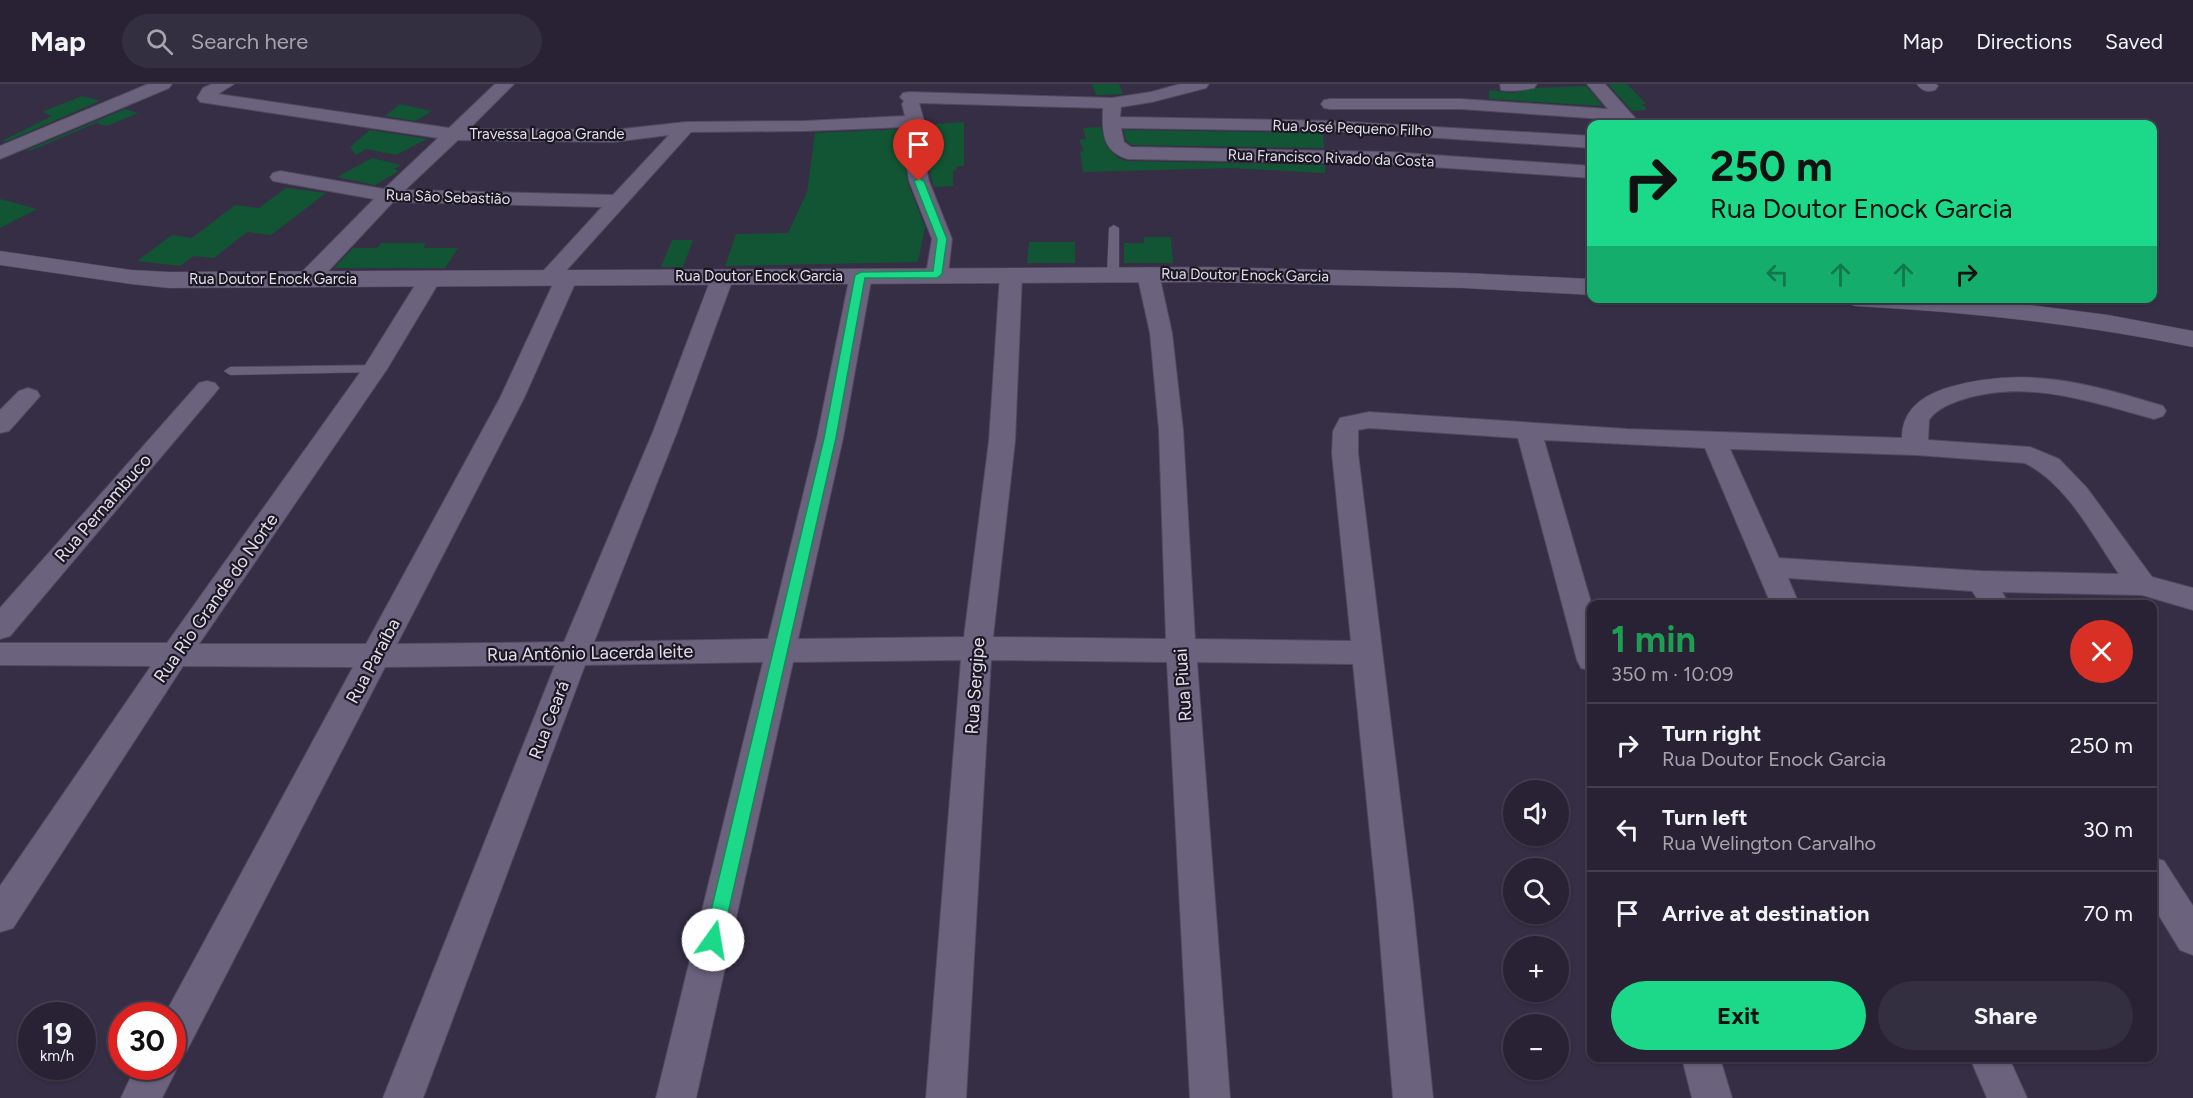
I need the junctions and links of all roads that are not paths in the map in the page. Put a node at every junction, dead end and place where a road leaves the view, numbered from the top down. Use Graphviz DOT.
graph roads {
  1 [pos="164,84"];
  2 [pos="225,84"];
  3 [pos="505,84"];
  4 [pos="1200,84"];
  5 [pos="1328,84"];
  6 [pos="1528,84"];
  7 [pos="1596,84"];
  8 [pos="1507,86"];
  9 [pos="908,91"];
  10 [pos="1146,91"];
  11 [pos="1018,92"];
  12 [pos="1330,104"];
  13 [pos="1112,113"];
  14 [pos="1627,120"];
  15 [pos="915,121"];
  16 [pos="1332,126"];
  17 [pos="686,127"];
  18 [pos="452,134"];
  19 [pos="1587,142"];
  20 [pos="0,153"];
  21 [pos="1329,156"];
  22 [pos="1587,172"];
  23 [pos="280,177"];
  24 [pos="388,196"];
  25 [pos="616,201"];
  26 [pos="1114,228"];
  27 [pos="0,258"];
  28 [pos="937,274"];
  29 [pos="1113,274"];
  30 [pos="1148,274"];
  31 [pos="861,275"];
  32 [pos="1011,275"];
  33 [pos="723,276"];
  34 [pos="309,278"];
  35 [pos="430,279"];
  36 [pos="557,279"];
  37 [pos="1587,287"];
  38 [pos="1921,303"];
  39 [pos="2193,339"];
  40 [pos="375,369"];
  41 [pos="230,371"];
  42 [pos="207,388"];
  43 [pos="28,396"];
  44 [pos="2154,411"];
  45 [pos="0,425"];
  46 [pos="1529,431"];
  47 [pos="1714,440"];
  48 [pos="1916,447"];
  49 [pos="1768,567"];
  50 [pos="2142,585"];
  51 [pos="1988,592"];
  52 [pos="2193,599"];
  53 [pos="1783,600"];
  54 [pos="0,628"];
  55 [pos="1587,642"];
  56 [pos="977,648"];
  57 [pos="780,650"];
  58 [pos="575,652"];
  59 [pos="1181,652"];
  60 [pos="1367,653"];
  61 [pos="0,654"];
  62 [pos="174,656"];
  63 [pos="375,656"];
  64 [pos="2157,880"];
  65 [pos="0,916"];
  66 [pos="2193,938"];
  67 [pos="186,1013"];
  68 [pos="1702,1062"];
  69 [pos="1991,1062"];
  70 [pos="151,1080"];
  71 [pos="141,1098"];
  72 [pos="403,1098"];
  73 [pos="676,1098"];
  74 [pos="946,1098"];
  75 [pos="1210,1098"];
  76 [pos="1413,1098"];
  77 [pos="1712,1098"];
  78 [pos="2007,1098"];
  1 -- 20 [label="street"];
  2 -- 18 [label="street, Travessa Lagoa Grande"];
  3 -- 18 [label="street"];
  4 -- 10 [label="street"];
  5 -- 12 [label="street"];
  6 -- 8 [label="street"];
  7 -- 14 [label="street"];
  9 -- 11 [label="street"];
  9 -- 15 [label="street"];
  10 -- 13 [label="street"];
  11 -- 13 [label="street"];
  12 -- 14 [label="street"];
  12 -- 16 [label="street"];
  13 -- 16 [label="street, Rua José Pequeno Filho"];
  13 -- 21 [label="street, Rua Francisco Rivado da Costa"];
  15 -- 17 [label="street, Travessa Lagoa Grande"];
  15 -- 28 [label="street"];
  16 -- 19 [label="street, Rua José Pequeno Filho"];
  16 -- 21 [label="street"];
  17 -- 18 [label="street, Travessa Lagoa Grande"];
  17 -- 25 [label="street, Rua Paraíba"];
  18 -- 24 [label="street"];
  21 -- 22 [label="street, Rua Francisco Rivado da Costa"];
  23 -- 24 [label="street, Rua São Sebastião"];
  24 -- 25 [label="street, Rua São Sebastião"];
  24 -- 34 [label="street"];
  25 -- 36 [label="street, Rua Paraíba"];
  26 -- 29 [label="lane"];
  27 -- 34 [label="street, Rua Doutor Enock Garcia"];
  28 -- 31 [label="street, Rua Doutor Enock Garcia"];
  28 -- 32 [label="street, Rua Doutor Enock Garcia"];
  29 -- 30 [label="street, Rua Doutor Enock Garcia"];
  29 -- 32 [label="street, Rua Doutor Enock Garcia"];
  30 -- 37 [label="street, Rua Doutor Enock Garcia"];
  30 -- 59 [label="street, Rua Piuai"];
  31 -- 33 [label="street, Rua Doutor Enock Garcia"];
  31 -- 57 [label="street"];
  32 -- 56 [label="street, Rua Sergipe"];
  33 -- 36 [label="street, Rua Doutor Enock Garcia"];
  33 -- 58 [label="street, Rua Ceará"];
  34 -- 35 [label="street, Rua Doutor Enock Garcia"];
  35 -- 36 [label="street, Rua Doutor Enock Garcia"];
  35 -- 40 [label="street, Rua Rio Grande do Norte"];
  36 -- 63 [label="street, Rua Paraíba"];
  38 -- 39 [label="street"];
  40 -- 41 [label="lane"];
  40 -- 62 [label="street, Rua Rio Grande do Norte"];
  42 -- 54 [label="street, Rua Pernambuco"];
  43 -- 45 [label="street"];
  44 -- 48 [label="street"];
  46 -- 47 [label="street"];
  46 -- 55 [label="street"];
  46 -- 60 [label="street"];
  47 -- 48 [label="street"];
  47 -- 49 [label="street"];
  48 -- 50 [label="street"];
  49 -- 51 [label="street"];
  49 -- 53 [label="street"];
  50 -- 51 [label="street"];
  50 -- 52 [label="street"];
  56 -- 57 [label="street, Rua Antônio Lacerda leite"];
  56 -- 59 [label="street, Rua Antônio Lacerda leite"];
  56 -- 74 [label="street, Rua Sergipe"];
  57 -- 58 [label="street, Rua Antônio Lacerda leite"];
  57 -- 73 [label="street"];
  58 -- 63 [label="street, Rua Antônio Lacerda leite"];
  58 -- 72 [label="street, Rua Ceará"];
  59 -- 60 [label="street, Rua Antônio Lacerda leite"];
  59 -- 75 [label="street, Rua Piuai"];
  60 -- 76 [label="street"];
  61 -- 62 [label="street, Rua Antônio Lacerda leite"];
  62 -- 63 [label="street, Rua Antônio Lacerda leite"];
  62 -- 65 [label="street, Rua Rio Grande do Norte"];
  63 -- 67 [label="street, Rua Paraíba"];
  64 -- 66 [label="street"];
  68 -- 77 [label="street"];
  69 -- 78 [label="street"];
  70 -- 71 [label="street"];
}
